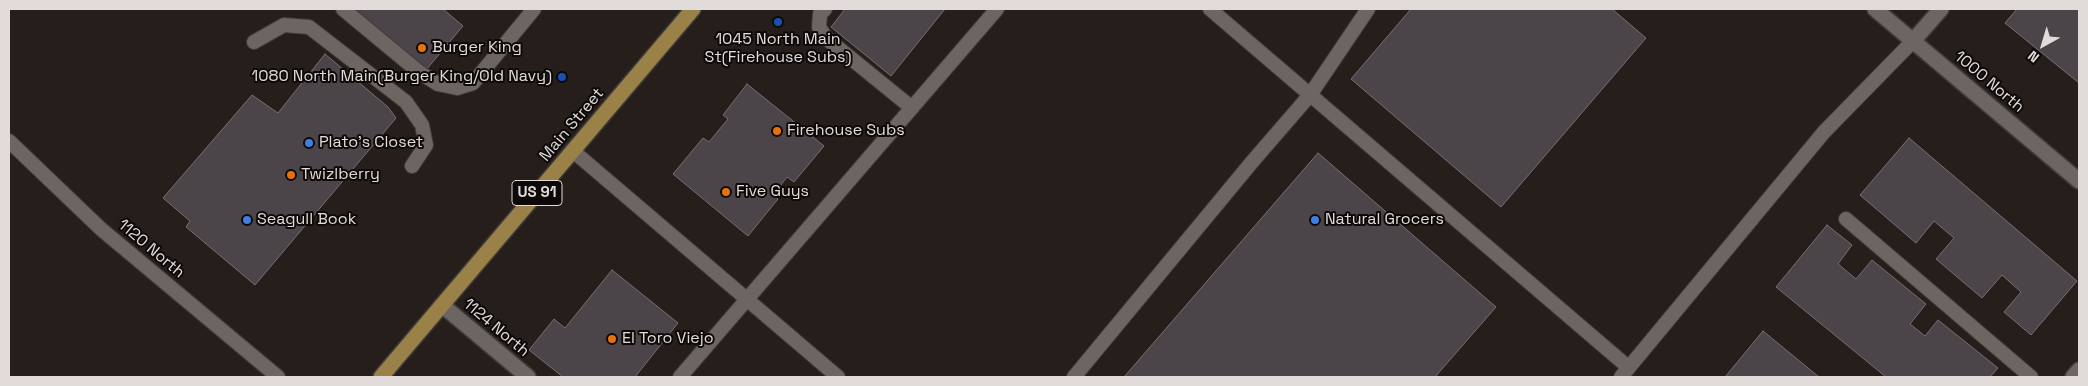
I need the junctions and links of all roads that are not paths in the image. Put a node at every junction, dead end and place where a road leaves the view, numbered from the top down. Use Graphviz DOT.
graph roads {
  1 [pos="342,9"];
  2 [pos="534,9"];
  3 [pos="693,9"];
  4 [pos="825,9"];
  5 [pos="997,9"];
  6 [pos="1210,9"];
  7 [pos="1368,9"];
  8 [pos="1875,9"];
  9 [pos="1941,9"];
  10 [pos="1913,41"];
  11 [pos="254,42"];
  12 [pos="1310,95"];
  13 [pos="912,108"];
  14 [pos="9,141"];
  15 [pos="573,151"];
  16 [pos="412,166"];
  17 [pos="2079,181"];
  18 [pos="1846,219"];
  19 [pos="747,300"];
  20 [pos="442,305"];
  21 [pos="2079,370"];
  22 [pos="1624,372"];
  23 [pos="278,377"];
  24 [pos="381,377"];
  25 [pos="528,377"];
  26 [pos="680,377"];
  27 [pos="838,377"];
  28 [pos="1074,377"];
  29 [pos="2031,377"];
  30 [pos="2073,377"];
  1 -- 2 [label="lane"];
  3 -- 15 [label="main road, Main Street / US 91"];
  4 -- 13 [label="lane"];
  5 -- 13 [label="lane"];
  6 -- 12 [label="lane"];
  7 -- 12 [label="lane"];
  8 -- 10 [label="street, 1000 North"];
  9 -- 10 [label="street"];
  10 -- 17 [label="street, 1000 North"];
  10 -- 22 [label="lane"];
  11 -- 16 [label="lane"];
  12 -- 22 [label="lane"];
  12 -- 28 [label="lane"];
  13 -- 19 [label="lane"];
  14 -- 23 [label="lane, 1120 North"];
  15 -- 19 [label="lane"];
  15 -- 20 [label="main road, Main Street / US 91"];
  18 -- 29 [label="lane"];
  19 -- 26 [label="lane"];
  19 -- 27 [label="lane"];
  20 -- 24 [label="main road, Main Street / US 91"];
  20 -- 25 [label="street, 1124 North"];
  21 -- 30 [label="street"];
}
